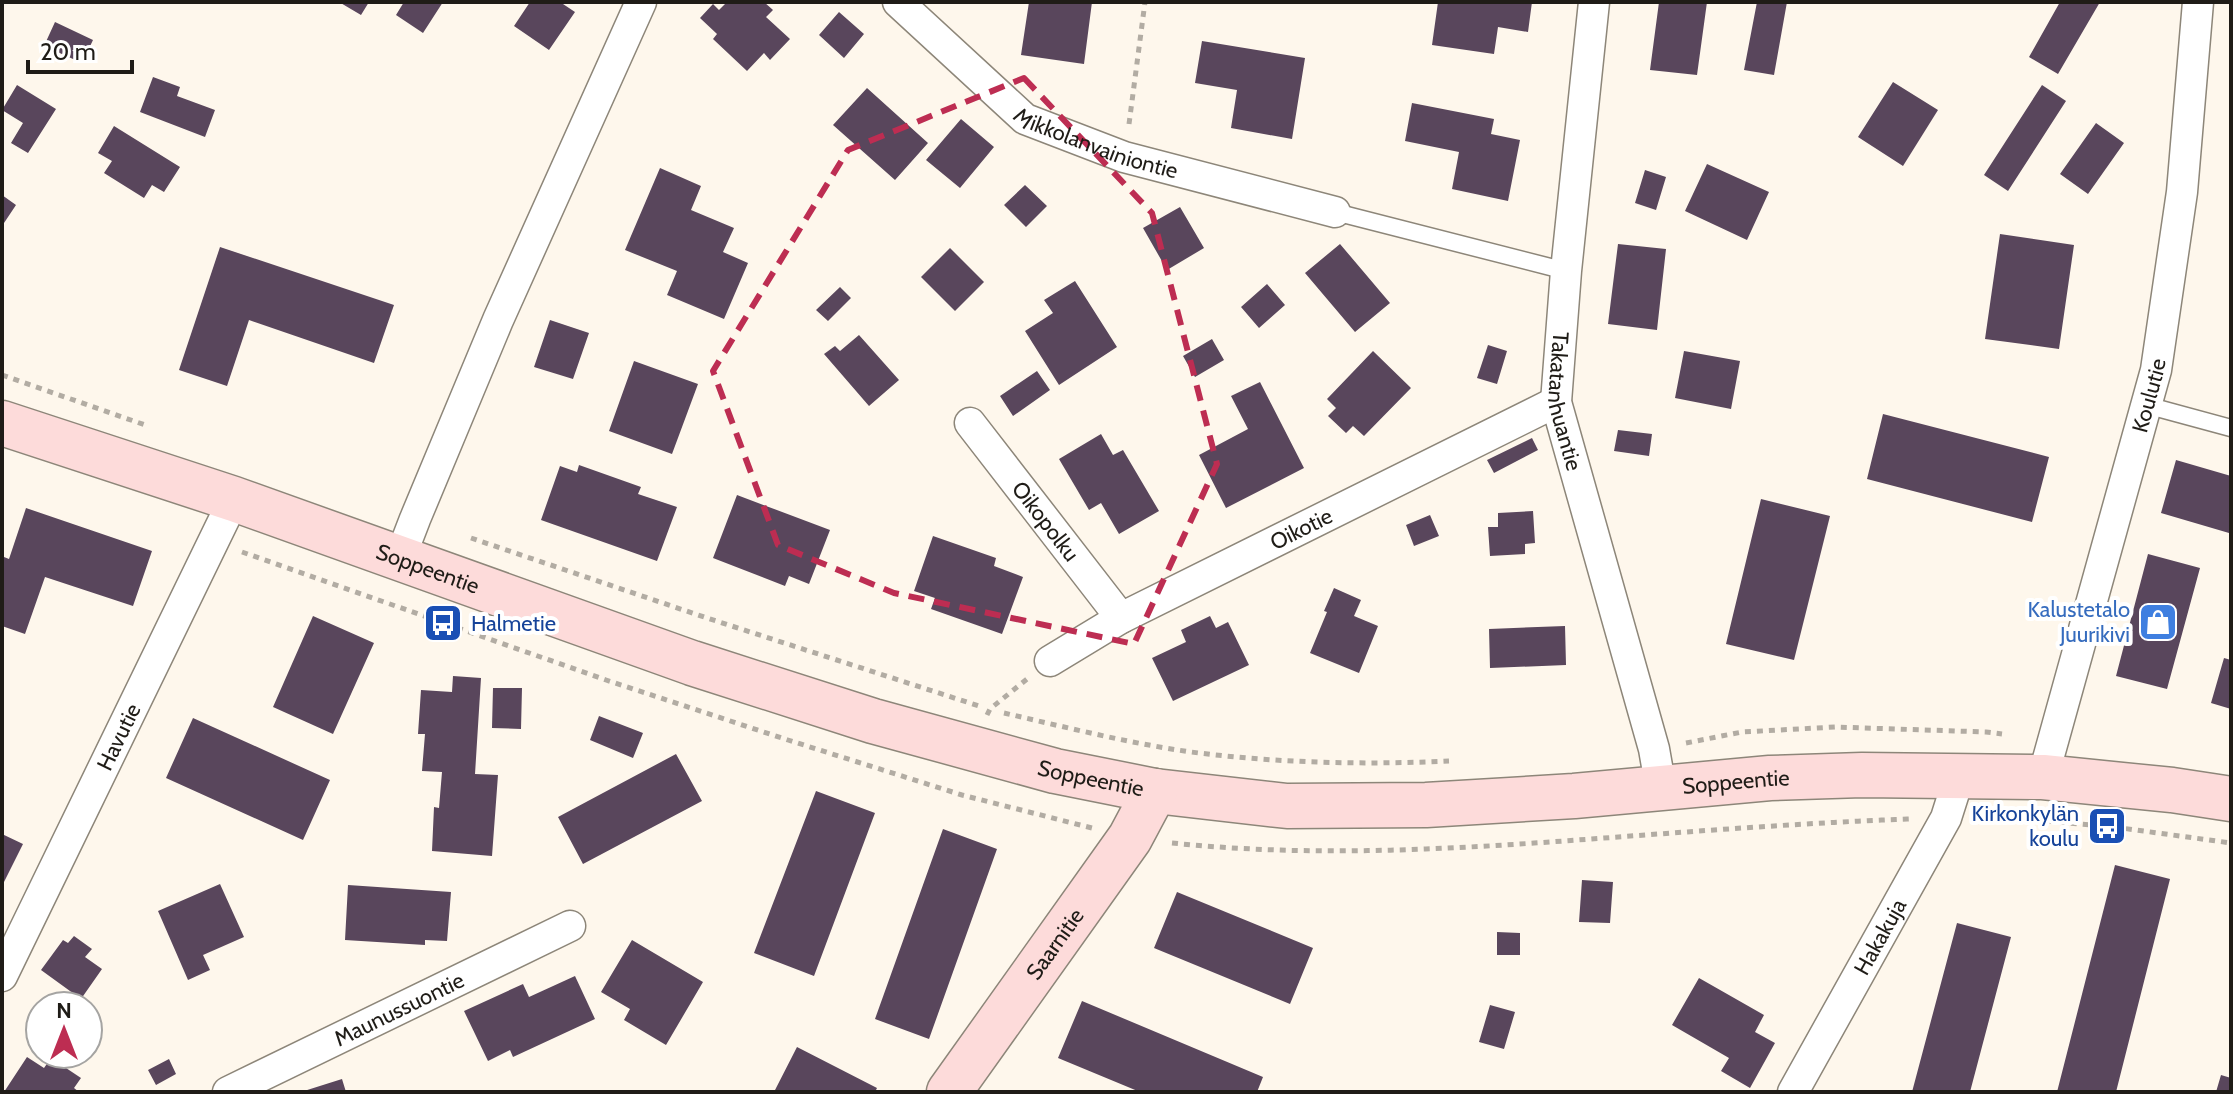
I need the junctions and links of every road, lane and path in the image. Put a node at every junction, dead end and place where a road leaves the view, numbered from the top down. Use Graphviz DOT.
graph roads {
  1 [pos="641,2"];
  2 [pos="898,2"];
  3 [pos="1145,2"];
  4 [pos="1594,2"];
  5 [pos="2198,2"];
  6 [pos="1124,157"];
  7 [pos="1335,212"];
  8 [pos="1566,271"];
  9 [pos="1556,402"];
  10 [pos="2146,405"];
  11 [pos="2,423"];
  12 [pos="970,423"];
  13 [pos="2231,428"];
  14 [pos="234,499"];
  15 [pos="400,558"];
  16 [pos="1121,618"];
  17 [pos="1050,661"];
  18 [pos="990,709"];
  19 [pos="1959,777"];
  20 [pos="2043,777"];
  21 [pos="1661,789"];
  22 [pos="1155,791"];
  23 [pos="2231,799"];
  24 [pos="570,926"];
  25 [pos="2,976"];
  26 [pos="228,1092"];
  27 [pos="949,1092"];
  28 [pos="1793,1092"];
  1 -- 15 [label="street"];
  2 -- 6 [label="street, Mikkolanvainiontie"];
  3 -- 6 [label="path"];
  4 -- 8 [label="street, Takatanhuantie"];
  5 -- 10 [label="street, Koulutie"];
  6 -- 7 [label="street, Mikkolanvainiontie"];
  7 -- 8 [label="lane"];
  8 -- 9 [label="street, Takatanhuantie"];
  9 -- 16 [label="street, Oikotie"];
  9 -- 21 [label="street, Takatanhuantie"];
  10 -- 13 [label="lane"];
  10 -- 20 [label="street, Koulutie"];
  11 -- 14 [label="main road, Soppeentie"];
  12 -- 16 [label="street, Oikopolku"];
  14 -- 15 [label="main road, Soppeentie"];
  14 -- 25 [label="street, Havutie"];
  15 -- 22 [label="main road, Soppeentie"];
  16 -- 17 [label="street, Oikotie"];
  17 -- 18 [label="path"];
  19 -- 20 [label="main road, Soppeentie"];
  19 -- 21 [label="main road, Soppeentie"];
  19 -- 28 [label="street, Hakakuja"];
  20 -- 23 [label="main road, Soppeentie"];
  21 -- 22 [label="main road, Soppeentie"];
  22 -- 27 [label="main road, Saarnitie"];
  24 -- 26 [label="street, Maunussuontie"];
}
